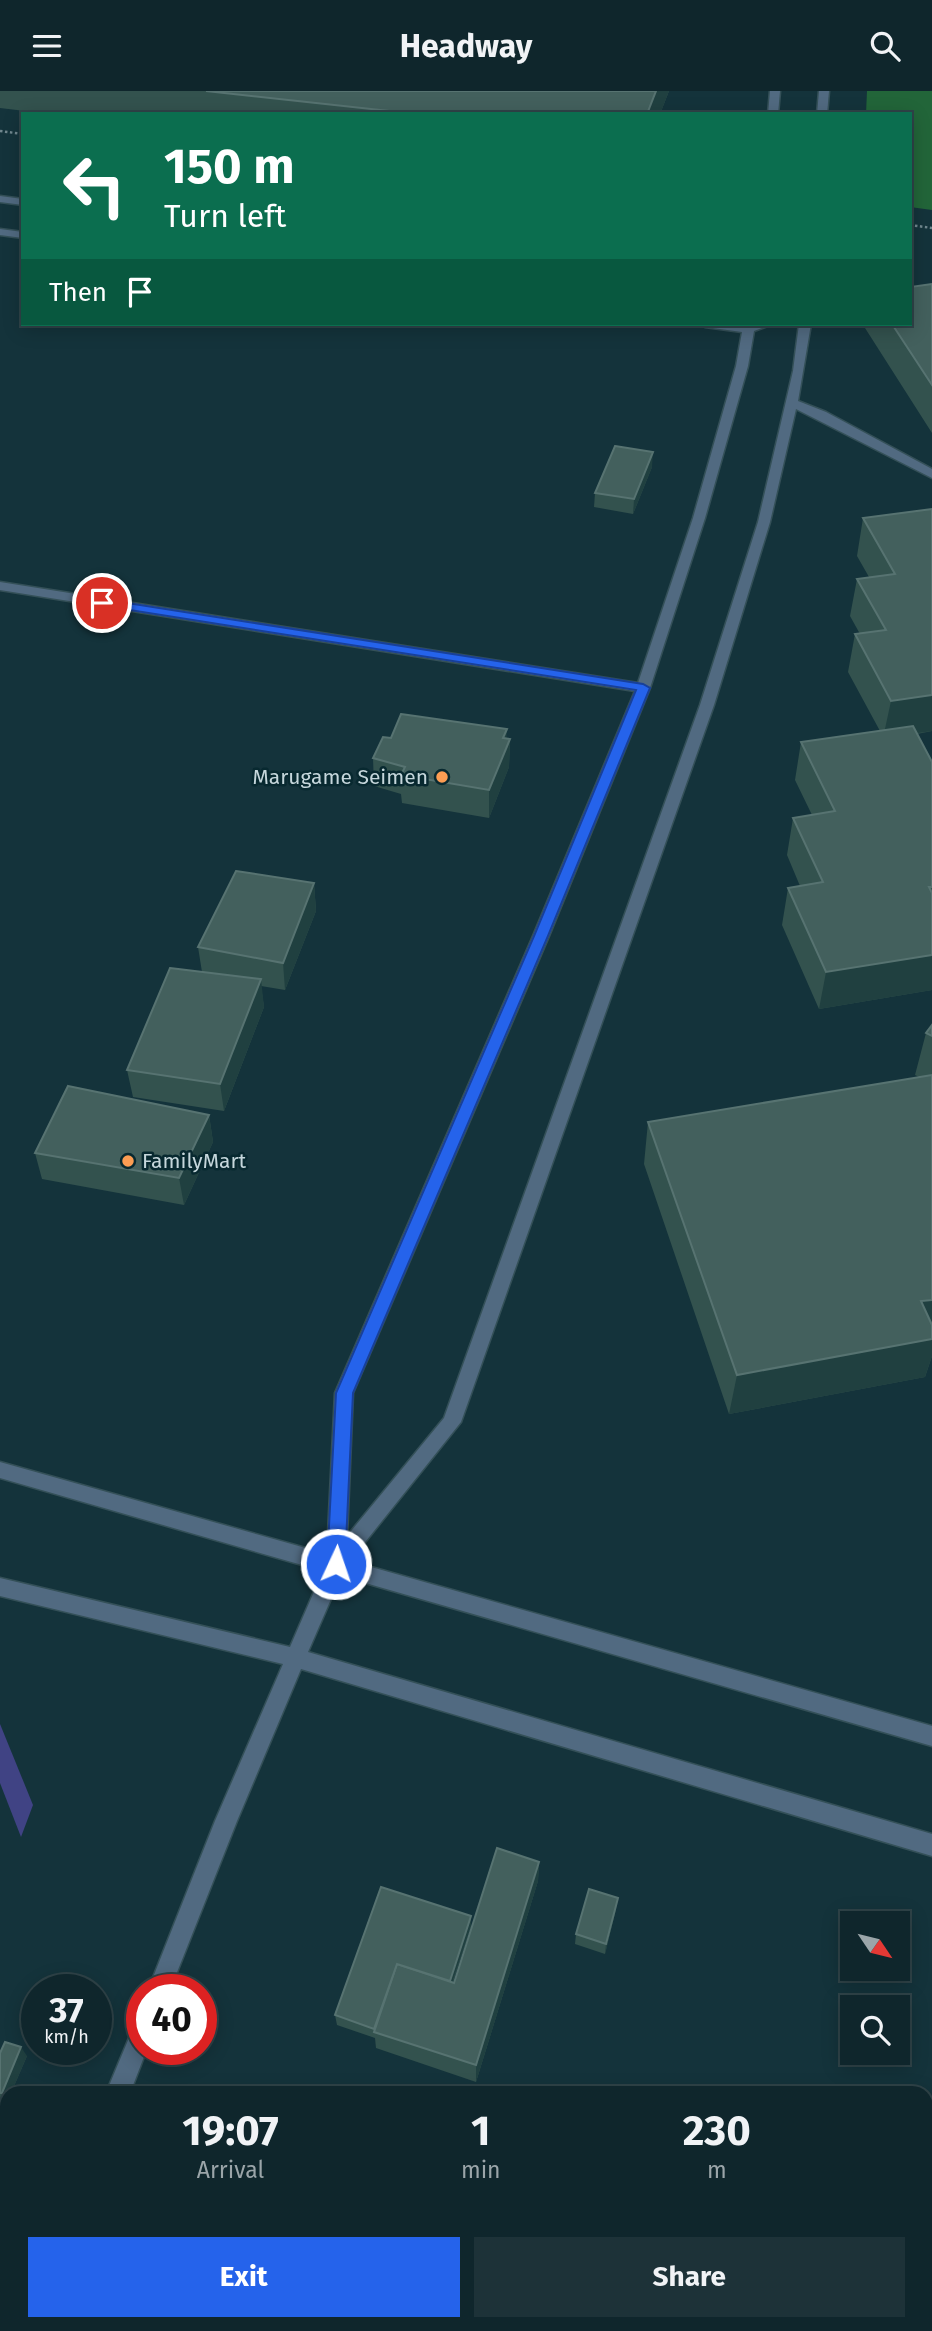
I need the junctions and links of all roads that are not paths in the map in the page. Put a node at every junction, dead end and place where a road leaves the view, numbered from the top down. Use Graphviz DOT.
graph roads {
  1 [pos="775,91"];
  2 [pos="824,91"];
  3 [pos="773,112"];
  4 [pos="822,112"];
  5 [pos="0,199"];
  6 [pos="21,202"];
  7 [pos="0,232"];
  8 [pos="21,235"];
  9 [pos="805,326"];
  10 [pos="748,327"];
  11 [pos="792,403"];
  12 [pos="932,474"];
  13 [pos="0,586"];
  14 [pos="643,688"];
  15 [pos="0,1469"];
  16 [pos="336,1564"];
  17 [pos="0,1587"];
  18 [pos="295,1658"];
  19 [pos="932,1736"];
  20 [pos="932,1845"];
  21 [pos="166,1974"];
  22 [pos="129,2065"];
  23 [pos="121,2086"];
  1 -- 3 [label="street"];
  2 -- 4 [label="street"];
  5 -- 6 [label="street"];
  7 -- 8 [label="street"];
  9 -- 11 [label="street"];
  10 -- 14 [label="street"];
  11 -- 12 [label="street"];
  11 -- 16 [label="street"];
  13 -- 14 [label="street"];
  14 -- 16 [label="street"];
  15 -- 16 [label="street"];
  16 -- 18 [label="street"];
  16 -- 19 [label="street"];
  17 -- 18 [label="street"];
  18 -- 20 [label="street"];
  18 -- 21 [label="street"];
  22 -- 23 [label="street"];
}
